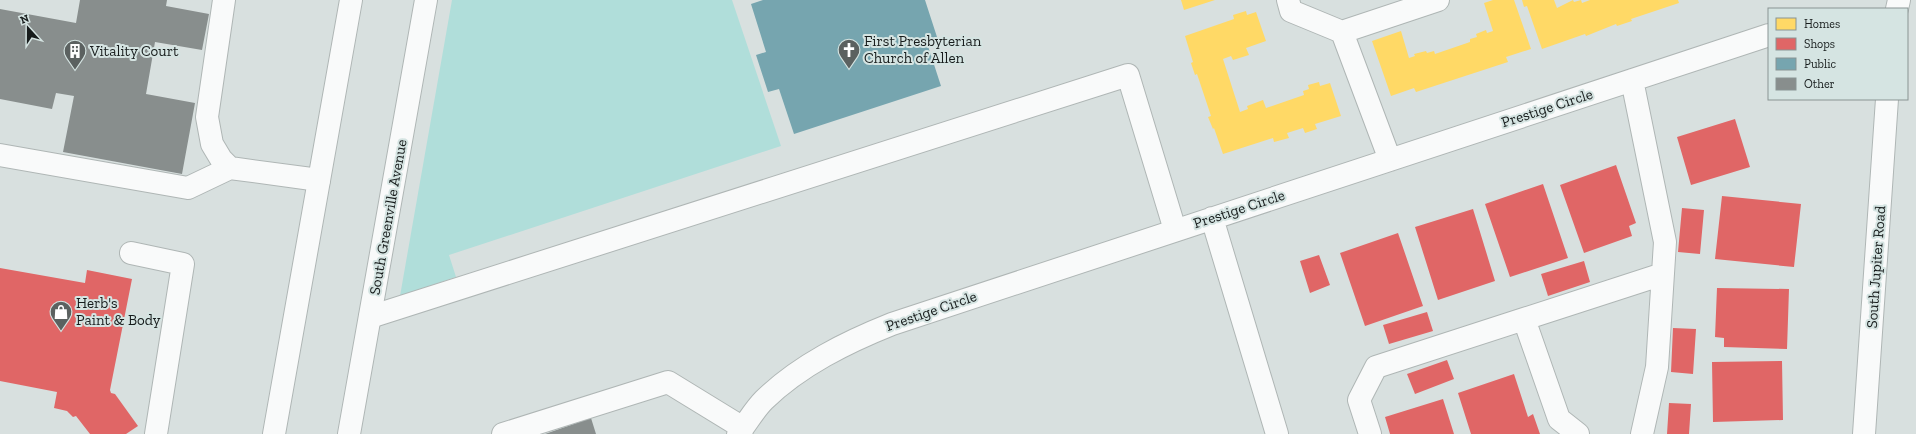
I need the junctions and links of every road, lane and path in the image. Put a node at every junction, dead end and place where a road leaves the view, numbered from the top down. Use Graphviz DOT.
graph roads {
  1 [pos="224,0"];
  2 [pos="351,0"];
  3 [pos="426,0"];
  4 [pos="1288,0"];
  5 [pos="1438,0"];
  6 [pos="1342,32"];
  7 [pos="1768,35"];
  8 [pos="1632,80"];
  9 [pos="1887,100"];
  10 [pos="0,155"];
  11 [pos="1390,160"];
  12 [pos="230,168"];
  13 [pos="319,180"];
  14 [pos="1212,218"];
  15 [pos="1175,230"];
  16 [pos="131,253"];
  17 [pos="1663,274"];
  18 [pos="370,317"];
  19 [pos="1524,319"];
  20 [pos="740,431"];
  21 [pos="156,434"];
  22 [pos="274,434"];
  23 [pos="349,434"];
  24 [pos="503,434"];
  25 [pos="1277,434"];
  26 [pos="1370,434"];
  27 [pos="1578,434"];
  28 [pos="1642,434"];
  29 [pos="1864,434"];
  1 -- 12 [label="street"];
  2 -- 13 [label="street"];
  3 -- 18 [label="street, South Greenville Avenue"];
  4 -- 6 [label="street"];
  5 -- 6 [label="street"];
  6 -- 11 [label="street"];
  7 -- 8 [label="street, Prestige Circle"];
  8 -- 11 [label="street, Prestige Circle"];
  8 -- 17 [label="street"];
  9 -- 29 [label="street, South Jupiter Road"];
  10 -- 12 [label="street"];
  11 -- 14 [label="street, Prestige Circle"];
  12 -- 13 [label="street"];
  13 -- 22 [label="street"];
  14 -- 15 [label="street, Prestige Circle"];
  14 -- 25 [label="street"];
  15 -- 18 [label="street"];
  15 -- 20 [label="street, Prestige Circle"];
  16 -- 21 [label="street"];
  17 -- 19 [label="street"];
  17 -- 28 [label="street"];
  18 -- 23 [label="street, South Greenville Avenue"];
  19 -- 26 [label="street"];
  19 -- 27 [label="street"];
  20 -- 24 [label="street"];
}
